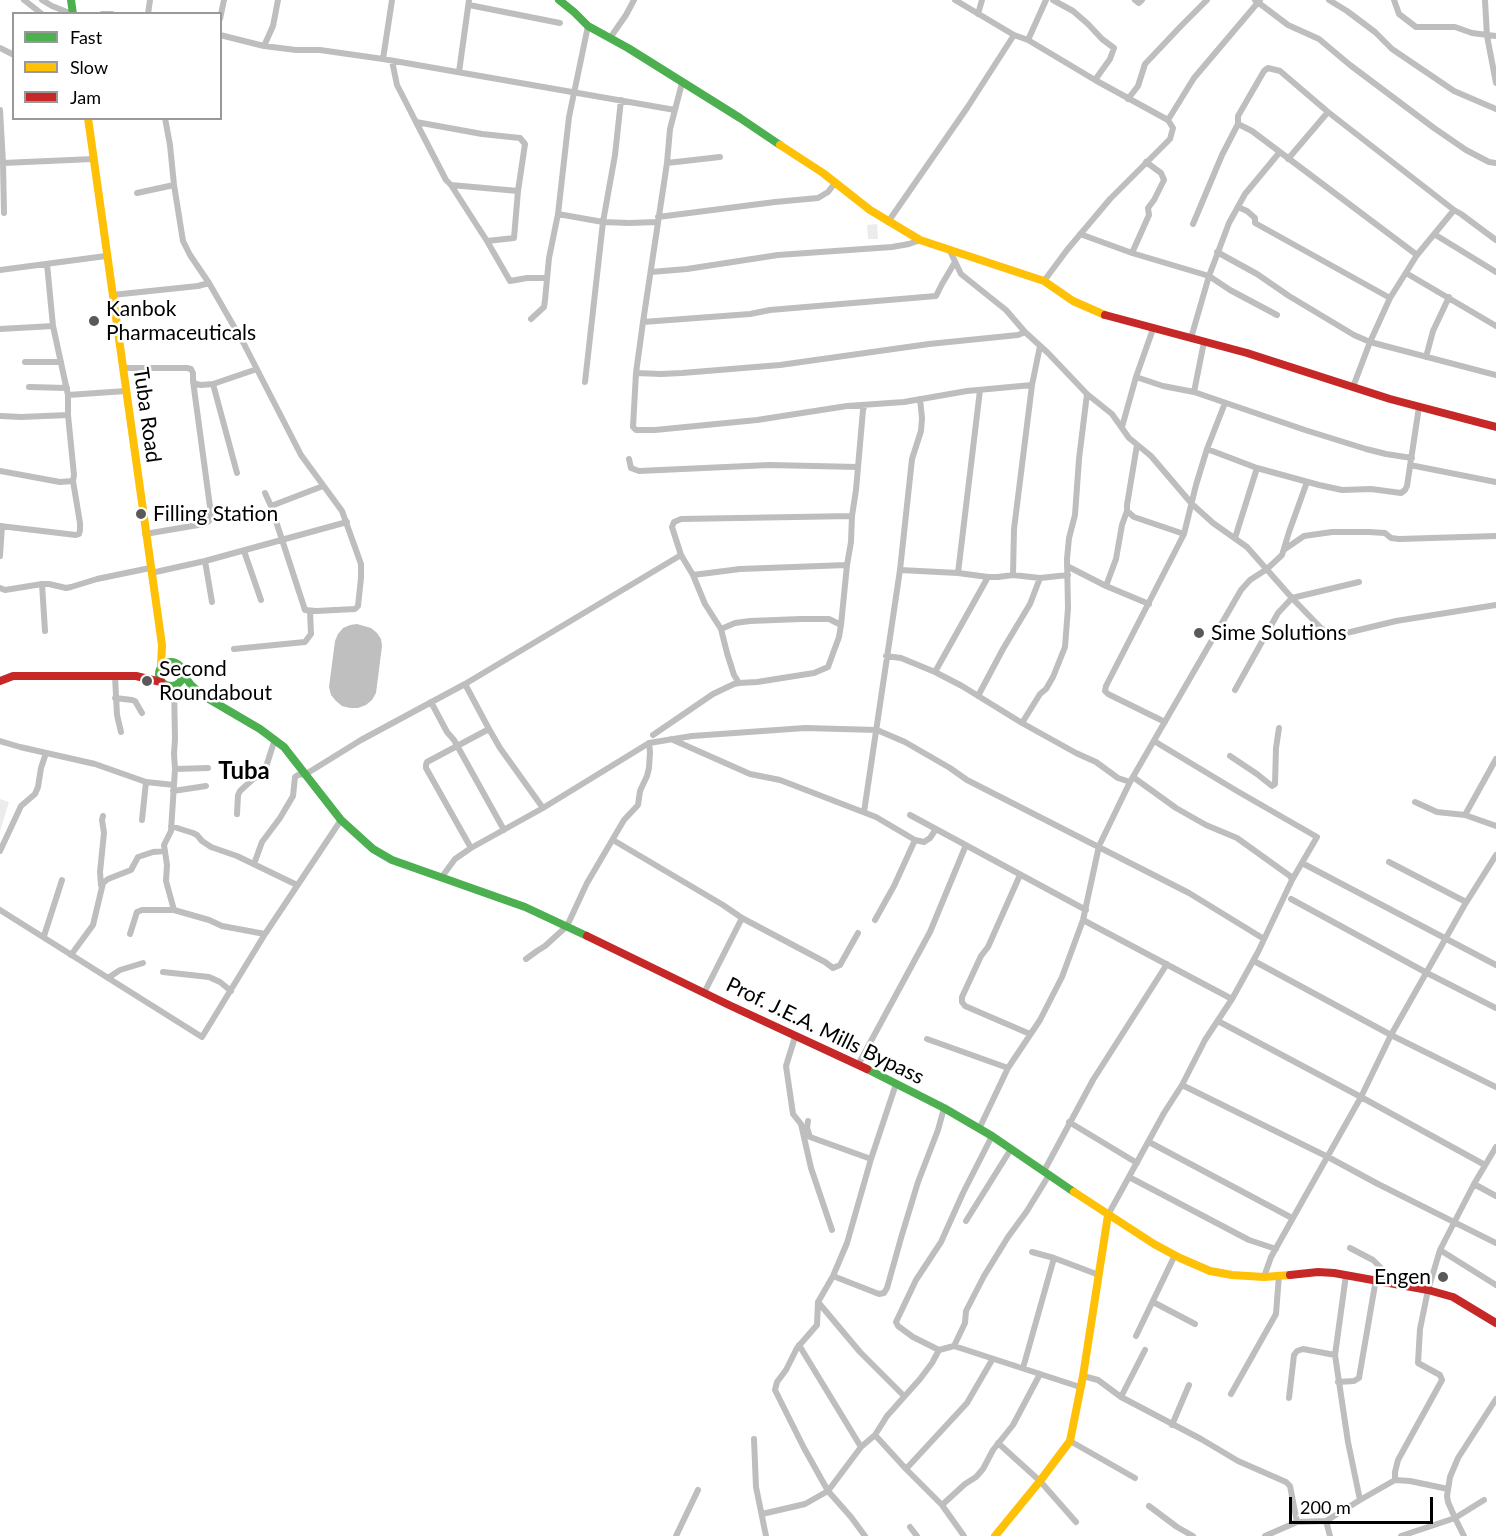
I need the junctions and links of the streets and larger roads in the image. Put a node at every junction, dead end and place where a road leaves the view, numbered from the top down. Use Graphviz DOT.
graph roads {
  1 [pos="24,0"];
  2 [pos="42,0"];
  3 [pos="278,0"];
  4 [pos="392,0"];
  5 [pos="559,0"];
  6 [pos="634,0"];
  7 [pos="955,0"];
  8 [pos="982,0"];
  9 [pos="1046,0"];
  10 [pos="1053,0"];
  11 [pos="1135,0"];
  12 [pos="1142,0"];
  13 [pos="1207,0"];
  14 [pos="1329,0"];
  15 [pos="1394,0"];
  16 [pos="1485,0"];
  17 [pos="1258,1"];
  18 [pos="469,3"];
  19 [pos="39,12"];
  20 [pos="68,12"];
  21 [pos="978,14"];
  22 [pos="560,23"];
  23 [pos="588,26"];
  24 [pos="1014,35"];
  25 [pos="222,36"];
  26 [pos="1486,36"];
  27 [pos="1496,36"];
  28 [pos="610,38"];
  29 [pos="1028,40"];
  30 [pos="264,46"];
  31 [pos="383,59"];
  32 [pos="392,61"];
  33 [pos="459,72"];
  34 [pos="1095,80"];
  35 [pos="682,83"];
  36 [pos="1496,83"];
  37 [pos="574,93"];
  38 [pos="1128,99"];
  39 [pos="621,100"];
  40 [pos="0,110"];
  41 [pos="675,110"];
  42 [pos="1496,110"];
  43 [pos="1328,112"];
  44 [pos="88,120"];
  45 [pos="165,120"];
  46 [pos="1168,120"];
  47 [pos="416,122"];
  48 [pos="1238,124"];
  49 [pos="1279,153"];
  50 [pos="720,157"];
  51 [pos="93,159"];
  52 [pos="1288,159"];
  53 [pos="1146,162"];
  54 [pos="3,163"];
  55 [pos="666,163"];
  56 [pos="1496,163"];
  57 [pos="836,183"];
  58 [pos="174,185"];
  59 [pos="451,185"];
  60 [pos="518,191"];
  61 [pos="136,193"];
  62 [pos="1238,207"];
  63 [pos="1454,210"];
  64 [pos="4,213"];
  65 [pos="558,214"];
  66 [pos="657,219"];
  67 [pos="603,222"];
  68 [pos="888,222"];
  69 [pos="1193,224"];
  70 [pos="1080,234"];
  71 [pos="1434,234"];
  72 [pos="920,240"];
  73 [pos="1496,240"];
  74 [pos="488,241"];
  75 [pos="950,251"];
  76 [pos="1218,252"];
  77 [pos="1132,253"];
  78 [pos="1417,255"];
  79 [pos="106,256"];
  80 [pos="955,262"];
  81 [pos="47,264"];
  82 [pos="0,270"];
  83 [pos="651,272"];
  84 [pos="1496,272"];
  85 [pos="1406,273"];
  86 [pos="1209,276"];
  87 [pos="547,278"];
  88 [pos="1044,282"];
  89 [pos="209,283"];
  90 [pos="112,295"];
  91 [pos="1449,297"];
  92 [pos="1390,298"];
  93 [pos="1277,315"];
  94 [pos="531,319"];
  95 [pos="643,322"];
  96 [pos="53,326"];
  97 [pos="1496,326"];
  98 [pos="1153,329"];
  99 [pos="0,330"];
  100 [pos="1025,332"];
  101 [pos="1191,338"];
  102 [pos="1204,342"];
  103 [pos="1370,342"];
  104 [pos="1040,346"];
  105 [pos="1426,357"];
  106 [pos="25,362"];
  107 [pos="61,362"];
  108 [pos="123,368"];
  109 [pos="258,369"];
  110 [pos="636,373"];
  111 [pos="1496,375"];
  112 [pos="1136,377"];
  113 [pos="193,381"];
  114 [pos="585,382"];
  115 [pos="213,384"];
  116 [pos="1032,385"];
  117 [pos="29,387"];
  118 [pos="1353,387"];
  119 [pos="980,390"];
  120 [pos="67,391"];
  121 [pos="126,391"];
  122 [pos="1194,392"];
  123 [pos="1087,394"];
  124 [pos="920,399"];
  125 [pos="1225,404"];
  126 [pos="865,405"];
  127 [pos="1419,407"];
  128 [pos="68,415"];
  129 [pos="0,416"];
  130 [pos="1122,427"];
  131 [pos="1496,427"];
  132 [pos="1137,445"];
  133 [pos="1207,449"];
  134 [pos="629,459"];
  135 [pos="1411,461"];
  136 [pos="858,467"];
  137 [pos="1257,468"];
  138 [pos="0,471"];
  139 [pos="237,473"];
  140 [pos="73,481"];
  141 [pos="1307,482"];
  142 [pos="1496,482"];
  143 [pos="323,486"];
  144 [pos="265,493"];
  145 [pos="1192,504"];
  146 [pos="271,506"];
  147 [pos="1127,511"];
  148 [pos="852,516"];
  149 [pos="347,522"];
  150 [pos="1,526"];
  151 [pos="145,534"];
  152 [pos="1184,534"];
  153 [pos="1496,536"];
  154 [pos="1235,538"];
  155 [pos="281,540"];
  156 [pos="1285,549"];
  157 [pos="244,551"];
  158 [pos="681,555"];
  159 [pos="0,556"];
  160 [pos="205,561"];
  161 [pos="846,565"];
  162 [pos="1067,566"];
  163 [pos="1267,569"];
  164 [pos="150,570"];
  165 [pos="900,570"];
  166 [pos="958,573"];
  167 [pos="1013,574"];
  168 [pos="693,575"];
  169 [pos="1068,575"];
  170 [pos="987,577"];
  171 [pos="1040,578"];
  172 [pos="1359,582"];
  173 [pos="42,584"];
  174 [pos="1106,586"];
  175 [pos="0,588"];
  176 [pos="1292,598"];
  177 [pos="261,600"];
  178 [pos="212,602"];
  179 [pos="1149,604"];
  180 [pos="1496,605"];
  181 [pos="310,611"];
  182 [pos="841,625"];
  183 [pos="721,629"];
  184 [pos="45,631"];
  185 [pos="162,645"];
  186 [pos="234,650"];
  187 [pos="886,656"];
  188 [pos="174,662"];
  189 [pos="161,667"];
  190 [pos="935,672"];
  191 [pos="183,674"];
  192 [pos="115,676"];
  193 [pos="136,676"];
  194 [pos="0,681"];
  195 [pos="161,682"];
  196 [pos="739,682"];
  197 [pos="465,684"];
  198 [pos="176,686"];
  199 [pos="1235,690"];
  200 [pos="202,695"];
  201 [pos="978,696"];
  202 [pos="115,698"];
  203 [pos="431,702"];
  204 [pos="142,713"];
  205 [pos="1165,722"];
  206 [pos="1022,723"];
  207 [pos="1279,728"];
  208 [pos="489,729"];
  209 [pos="877,730"];
  210 [pos="121,732"];
  211 [pos="653,735"];
  212 [pos="275,739"];
  213 [pos="671,739"];
  214 [pos="0,741"];
  215 [pos="1154,741"];
  216 [pos="649,743"];
  217 [pos="457,746"];
  218 [pos="46,753"];
  219 [pos="1230,756"];
  220 [pos="1496,759"];
  221 [pos="208,768"];
  222 [pos="175,769"];
  223 [pos="306,774"];
  224 [pos="1131,780"];
  225 [pos="146,782"];
  226 [pos="206,786"];
  227 [pos="174,788"];
  228 [pos="1415,802"];
  229 [pos="543,808"];
  230 [pos="864,812"];
  231 [pos="237,814"];
  232 [pos="910,815"];
  233 [pos="1465,815"];
  234 [pos="103,816"];
  235 [pos="142,820"];
  236 [pos="340,820"];
  237 [pos="171,826"];
  238 [pos="1496,826"];
  239 [pos="936,829"];
  240 [pos="504,830"];
  241 [pos="613,840"];
  242 [pos="915,840"];
  243 [pos="966,845"];
  244 [pos="1099,846"];
  245 [pos="471,848"];
  246 [pos="165,851"];
  247 [pos="0,852"];
  248 [pos="1496,855"];
  249 [pos="1389,862"];
  250 [pos="1302,863"];
  251 [pos="254,864"];
  252 [pos="1020,875"];
  253 [pos="441,878"];
  254 [pos="62,880"];
  255 [pos="1292,880"];
  256 [pos="297,885"];
  257 [pos="101,886"];
  258 [pos="1291,899"];
  259 [pos="1466,902"];
  260 [pos="0,910"];
  261 [pos="174,910"];
  262 [pos="1086,910"];
  263 [pos="742,918"];
  264 [pos="875,920"];
  265 [pos="1083,920"];
  266 [pos="567,926"];
  267 [pos="858,933"];
  268 [pos="130,934"];
  269 [pos="265,934"];
  270 [pos="44,936"];
  271 [pos="1264,939"];
  272 [pos="1445,939"];
  273 [pos="71,955"];
  274 [pos="526,959"];
  275 [pos="1254,961"];
  276 [pos="143,963"];
  277 [pos="1167,964"];
  278 [pos="1496,965"];
  279 [pos="163,972"];
  280 [pos="1427,973"];
  281 [pos="108,978"];
  282 [pos="231,991"];
  283 [pos="704,993"];
  284 [pos="1232,999"];
  285 [pos="1496,1008"];
  286 [pos="1218,1021"];
  287 [pos="1030,1034"];
  288 [pos="1391,1035"];
  289 [pos="795,1037"];
  290 [pos="927,1039"];
  291 [pos="858,1065"];
  292 [pos="1008,1068"];
  293 [pos="896,1084"];
  294 [pos="1182,1085"];
  295 [pos="1496,1087"];
  296 [pos="1361,1097"];
  297 [pos="944,1108"];
  298 [pos="808,1121"];
  299 [pos="1069,1122"];
  300 [pos="980,1128"];
  301 [pos="992,1136"];
  302 [pos="1149,1142"];
  303 [pos="1011,1149"];
  304 [pos="1495,1150"];
  305 [pos="1328,1157"];
  306 [pos="871,1160"];
  307 [pos="1137,1163"];
  308 [pos="1485,1165"];
  309 [pos="1046,1173"];
  310 [pos="1130,1177"];
  311 [pos="1474,1184"];
  312 [pos="1496,1196"];
  313 [pos="1108,1215"];
  314 [pos="1292,1218"];
  315 [pos="966,1221"];
  316 [pos="1454,1222"];
  317 [pos="832,1230"];
  318 [pos="1496,1243"];
  319 [pos="1350,1248"];
  320 [pos="1276,1249"];
  321 [pos="1440,1250"];
  322 [pos="1032,1252"];
  323 [pos="1175,1256"];
  324 [pos="1054,1258"];
  325 [pos="1099,1275"];
  326 [pos="1279,1275"];
  327 [pos="1346,1275"];
  328 [pos="833,1276"];
  329 [pos="1264,1277"];
  330 [pos="1376,1279"];
  331 [pos="1389,1282"];
  332 [pos="1496,1285"];
  333 [pos="1428,1290"];
  334 [pos="818,1302"];
  335 [pos="1153,1302"];
  336 [pos="1496,1323"];
  337 [pos="1195,1324"];
  338 [pos="1136,1336"];
  339 [pos="799,1345"];
  340 [pos="954,1346"];
  341 [pos="939,1350"];
  342 [pos="1145,1350"];
  343 [pos="1335,1355"];
  344 [pos="992,1360"];
  345 [pos="1023,1368"];
  346 [pos="1041,1374"];
  347 [pos="1083,1376"];
  348 [pos="1338,1382"];
  349 [pos="1189,1385"];
  350 [pos="1080,1387"];
  351 [pos="1231,1394"];
  352 [pos="904,1396"];
  353 [pos="1121,1396"];
  354 [pos="1289,1398"];
  355 [pos="1496,1399"];
  356 [pos="1172,1425"];
  357 [pos="875,1435"];
  358 [pos="754,1439"];
  359 [pos="1070,1441"];
  360 [pos="998,1443"];
  361 [pos="861,1447"];
  362 [pos="906,1469"];
  363 [pos="1135,1478"];
  364 [pos="1395,1480"];
  365 [pos="1040,1481"];
  366 [pos="1448,1489"];
  367 [pos="698,1490"];
  368 [pos="828,1491"];
  369 [pos="1360,1500"];
  370 [pos="1484,1500"];
  371 [pos="942,1505"];
  372 [pos="1149,1506"];
  373 [pos="762,1514"];
  374 [pos="1455,1518"];
  375 [pos="1326,1521"];
  376 [pos="1076,1522"];
  377 [pos="1297,1522"];
  378 [pos="909,1527"];
  379 [pos="676,1536"];
  380 [pos="766,1536"];
  381 [pos="865,1536"];
  382 [pos="917,1536"];
  383 [pos="964,1536"];
  384 [pos="995,1536"];
  385 [pos="1193,1536"];
  386 [pos="1265,1536"];
  387 [pos="1330,1536"];
  388 [pos="1401,1536"];
  389 [pos="1464,1536"];
  1 -- 19 [label="street"];
  2 -- 20 [label="street"];
  3 -- 30 [label="street"];
  4 -- 31 [label="street"];
  5 -- 23 [label="street"];
  6 -- 28 [label="street"];
  7 -- 21 [label="street"];
  8 -- 21 [label="street"];
  9 -- 29 [label="street"];
  10 -- 34 [label="street"];
  11 -- 12 [label="street"];
  13 -- 38 [label="street"];
  14 -- 42 [label="street"];
  15 -- 26 [label="street"];
  16 -- 26 [label="street"];
  17 -- 46 [label="street"];
  17 -- 56 [label="street"];
  18 -- 22 [label="street"];
  18 -- 33 [label="street"];
  21 -- 24 [label="street"];
  23 -- 28 [label="street"];
  23 -- 37 [label="street"];
  24 -- 29 [label="street"];
  24 -- 68 [label="street"];
  25 -- 30 [label="street"];
  26 -- 27 [label="street"];
  26 -- 36 [label="street"];
  28 -- 35 [label="street"];
  29 -- 34 [label="street"];
  30 -- 31 [label="street"];
  31 -- 32 [label="street"];
  32 -- 33 [label="street"];
  32 -- 47 [label="street"];
  33 -- 37 [label="street"];
  34 -- 38 [label="street"];
  35 -- 41 [label="street"];
  35 -- 57 [label="street"];
  37 -- 39 [label="street"];
  37 -- 65 [label="street"];
  38 -- 46 [label="street"];
  39 -- 41 [label="street"];
  39 -- 67 [label="street"];
  40 -- 54 [label="street"];
  41 -- 55 [label="street"];
  43 -- 48 [label="street"];
  43 -- 52 [label="street"];
  43 -- 63 [label="street"];
  44 -- 51 [label="street, Tuba Road"];
  45 -- 58 [label="street"];
  46 -- 53 [label="street"];
  47 -- 59 [label="street"];
  47 -- 60 [label="street"];
  48 -- 49 [label="street"];
  48 -- 69 [label="street"];
  49 -- 52 [label="street"];
  49 -- 62 [label="street"];
  50 -- 55 [label="street"];
  51 -- 54 [label="street"];
  51 -- 79 [label="street, Tuba Road"];
  52 -- 78 [label="street"];
  53 -- 70 [label="street"];
  53 -- 77 [label="street"];
  54 -- 64 [label="street"];
  55 -- 66 [label="street"];
  57 -- 66 [label="street"];
  57 -- 68 [label="street"];
  58 -- 61 [label="street"];
  58 -- 89 [label="street"];
  59 -- 60 [label="street"];
  59 -- 74 [label="street"];
  60 -- 74 [label="street"];
  62 -- 76 [label="street"];
  62 -- 92 [label="street"];
  63 -- 71 [label="street"];
  63 -- 73 [label="street"];
  65 -- 67 [label="street"];
  65 -- 87 [label="street"];
  66 -- 67 [label="street"];
  66 -- 83 [label="street"];
  67 -- 114 [label="street"];
  68 -- 72 [label="street"];
  70 -- 77 [label="street"];
  70 -- 88 [label="street"];
  71 -- 78 [label="street"];
  71 -- 84 [label="street"];
  72 -- 75 [label="street"];
  72 -- 83 [label="street"];
  74 -- 87 [label="street"];
  75 -- 80 [label="street"];
  75 -- 88 [label="street"];
  76 -- 86 [label="street"];
  76 -- 103 [label="street"];
  77 -- 86 [label="street"];
  78 -- 85 [label="street"];
  79 -- 81 [label="street"];
  79 -- 90 [label="street, Tuba Road"];
  80 -- 95 [label="street"];
  80 -- 100 [label="street"];
  81 -- 82 [label="street"];
  81 -- 96 [label="street"];
  83 -- 95 [label="street"];
  85 -- 91 [label="street"];
  85 -- 92 [label="street"];
  86 -- 93 [label="street"];
  86 -- 101 [label="street"];
  87 -- 94 [label="street"];
  88 -- 98 [label="street"];
  89 -- 90 [label="street"];
  89 -- 109 [label="street"];
  90 -- 108 [label="street, Tuba Road"];
  91 -- 97 [label="street"];
  91 -- 105 [label="street"];
  92 -- 103 [label="street"];
  95 -- 110 [label="street"];
  96 -- 99 [label="street"];
  96 -- 107 [label="street"];
  98 -- 101 [label="street"];
  98 -- 112 [label="street"];
  100 -- 104 [label="street"];
  100 -- 110 [label="street"];
  101 -- 102 [label="street"];
  102 -- 118 [label="street"];
  102 -- 122 [label="street"];
  103 -- 105 [label="street"];
  103 -- 118 [label="street"];
  104 -- 116 [label="street"];
  104 -- 123 [label="street"];
  105 -- 111 [label="street"];
  106 -- 107 [label="street"];
  107 -- 120 [label="street"];
  108 -- 113 [label="street"];
  108 -- 121 [label="street, Tuba Road"];
  109 -- 115 [label="street"];
  109 -- 143 [label="street"];
  110 -- 126 [label="street"];
  112 -- 122 [label="street"];
  112 -- 130 [label="street"];
  113 -- 115 [label="street"];
  113 -- 151 [label="street"];
  115 -- 139 [label="street"];
  116 -- 119 [label="street"];
  116 -- 167 [label="street"];
  117 -- 120 [label="street"];
  118 -- 127 [label="street"];
  119 -- 124 [label="street"];
  119 -- 166 [label="street"];
  120 -- 121 [label="street"];
  120 -- 128 [label="street"];
  121 -- 151 [label="street, Tuba Road"];
  122 -- 125 [label="street"];
  123 -- 130 [label="street"];
  123 -- 162 [label="street"];
  124 -- 126 [label="street"];
  124 -- 165 [label="street"];
  125 -- 133 [label="street"];
  125 -- 135 [label="street"];
  126 -- 136 [label="street"];
  127 -- 131 [label="street"];
  127 -- 135 [label="street"];
  128 -- 129 [label="street"];
  128 -- 140 [label="street"];
  130 -- 132 [label="street"];
  132 -- 145 [label="street"];
  132 -- 147 [label="street"];
  133 -- 137 [label="street"];
  133 -- 145 [label="street"];
  134 -- 136 [label="street"];
  135 -- 141 [label="street"];
  135 -- 142 [label="street"];
  136 -- 148 [label="street"];
  137 -- 141 [label="street"];
  137 -- 154 [label="street"];
  138 -- 140 [label="street"];
  140 -- 150 [label="street"];
  141 -- 156 [label="street"];
  143 -- 146 [label="street"];
  143 -- 149 [label="street"];
  144 -- 146 [label="street"];
  145 -- 152 [label="street"];
  145 -- 154 [label="street"];
  146 -- 155 [label="street"];
  147 -- 152 [label="street"];
  147 -- 174 [label="street"];
  148 -- 158 [label="street"];
  148 -- 161 [label="street"];
  149 -- 155 [label="street"];
  149 -- 181 [label="street"];
  150 -- 159 [label="street"];
  151 -- 164 [label="street, Tuba Road"];
  152 -- 179 [label="street"];
  153 -- 156 [label="street"];
  154 -- 163 [label="street"];
  155 -- 157 [label="street"];
  155 -- 181 [label="street"];
  156 -- 163 [label="street"];
  157 -- 160 [label="street"];
  157 -- 177 [label="street"];
  158 -- 168 [label="street"];
  158 -- 197 [label="street"];
  160 -- 164 [label="street"];
  160 -- 178 [label="street"];
  161 -- 168 [label="street"];
  161 -- 182 [label="street"];
  162 -- 169 [label="street"];
  162 -- 174 [label="street"];
  163 -- 176 [label="street"];
  163 -- 205 [label="street"];
  164 -- 173 [label="street"];
  164 -- 185 [label="street, Tuba Road"];
  165 -- 166 [label="street"];
  165 -- 187 [label="street"];
  166 -- 170 [label="street"];
  167 -- 170 [label="street"];
  167 -- 171 [label="street"];
  168 -- 183 [label="street"];
  169 -- 171 [label="street"];
  169 -- 206 [label="street"];
  170 -- 190 [label="street"];
  171 -- 201 [label="street"];
  172 -- 176 [label="street"];
  173 -- 175 [label="street"];
  173 -- 184 [label="street"];
  174 -- 179 [label="street"];
  176 -- 180 [label="street"];
  176 -- 199 [label="street"];
  179 -- 205 [label="street"];
  181 -- 186 [label="street"];
  182 -- 183 [label="street"];
  182 -- 196 [label="street"];
  183 -- 196 [label="street"];
  185 -- 188 [label="street"];
  185 -- 189 [label="street, Tuba Road"];
  187 -- 190 [label="street"];
  187 -- 209 [label="street"];
  188 -- 189 [label="street"];
  188 -- 191 [label="street"];
  189 -- 193 [label="street"];
  189 -- 195 [label="street"];
  190 -- 201 [label="street"];
  191 -- 198 [label="street"];
  191 -- 200 [label="street, Prof. J.E.A. Mills Bypass"];
  192 -- 193 [label="street"];
  192 -- 194 [label="street"];
  192 -- 202 [label="street"];
  193 -- 195 [label="street"];
  195 -- 198 [label="street"];
  196 -- 211 [label="street"];
  197 -- 203 [label="street"];
  197 -- 208 [label="street"];
  198 -- 200 [label="street"];
  198 -- 222 [label="street"];
  200 -- 212 [label="street, Prof. J.E.A. Mills Bypass"];
  201 -- 206 [label="street"];
  202 -- 204 [label="street"];
  202 -- 210 [label="street"];
  203 -- 217 [label="street"];
  203 -- 223 [label="street"];
  205 -- 215 [label="street"];
  206 -- 224 [label="street"];
  207 -- 219 [label="street"];
  208 -- 217 [label="street"];
  208 -- 229 [label="street"];
  209 -- 213 [label="street"];
  209 -- 230 [label="street"];
  209 -- 244 [label="street"];
  212 -- 223 [label="street, Prof. J.E.A. Mills Bypass"];
  212 -- 231 [label="street"];
  213 -- 216 [label="street"];
  213 -- 230 [label="street"];
  214 -- 218 [label="street"];
  215 -- 224 [label="street"];
  215 -- 250 [label="street"];
  216 -- 229 [label="street"];
  216 -- 241 [label="street"];
  217 -- 240 [label="street"];
  217 -- 245 [label="street"];
  218 -- 225 [label="street"];
  218 -- 247 [label="street"];
  220 -- 233 [label="street"];
  221 -- 222 [label="street"];
  222 -- 227 [label="street"];
  223 -- 236 [label="street, Prof. J.E.A. Mills Bypass"];
  223 -- 251 [label="street"];
  224 -- 244 [label="street"];
  224 -- 255 [label="street"];
  225 -- 227 [label="street"];
  225 -- 235 [label="street"];
  226 -- 227 [label="street"];
  227 -- 237 [label="street"];
  228 -- 233 [label="street"];
  229 -- 240 [label="street"];
  230 -- 242 [label="street"];
  232 -- 239 [label="street"];
  233 -- 238 [label="street"];
  234 -- 257 [label="street"];
  236 -- 253 [label="street, Prof. J.E.A. Mills Bypass"];
  236 -- 256 [label="street"];
  237 -- 246 [label="street"];
  237 -- 251 [label="street"];
  239 -- 242 [label="street"];
  239 -- 243 [label="street"];
  240 -- 245 [label="street"];
  241 -- 263 [label="street"];
  241 -- 266 [label="street"];
  242 -- 264 [label="street"];
  243 -- 252 [label="street"];
  243 -- 291 [label="street"];
  244 -- 262 [label="street"];
  244 -- 271 [label="street"];
  245 -- 253 [label="street"];
  246 -- 257 [label="street"];
  246 -- 261 [label="street"];
  248 -- 259 [label="street"];
  249 -- 259 [label="street"];
  250 -- 255 [label="street"];
  250 -- 272 [label="street"];
  251 -- 256 [label="street"];
  252 -- 262 [label="street"];
  252 -- 287 [label="street"];
  253 -- 266 [label="street, Prof. J.E.A. Mills Bypass"];
  254 -- 270 [label="street"];
  255 -- 271 [label="street"];
  256 -- 269 [label="street"];
  257 -- 273 [label="street"];
  258 -- 280 [label="street"];
  259 -- 272 [label="street"];
  260 -- 270 [label="street"];
  261 -- 268 [label="street"];
  261 -- 269 [label="street"];
  262 -- 265 [label="street"];
  263 -- 267 [label="street"];
  263 -- 283 [label="street"];
  265 -- 277 [label="street"];
  265 -- 287 [label="street"];
  266 -- 274 [label="street"];
  266 -- 283 [label="street, Prof. J.E.A. Mills Bypass"];
  269 -- 282 [label="street"];
  270 -- 273 [label="street"];
  271 -- 275 [label="street"];
  272 -- 278 [label="street"];
  272 -- 280 [label="street"];
  273 -- 281 [label="street"];
  275 -- 284 [label="street"];
  275 -- 288 [label="street"];
  276 -- 281 [label="street"];
  277 -- 284 [label="street"];
  277 -- 299 [label="street"];
  279 -- 282 [label="street"];
  280 -- 285 [label="street"];
  280 -- 288 [label="street"];
  281 -- 282 [label="street"];
  283 -- 289 [label="street, Prof. J.E.A. Mills Bypass"];
  284 -- 286 [label="street"];
  286 -- 294 [label="street"];
  286 -- 296 [label="street"];
  287 -- 292 [label="street"];
  288 -- 295 [label="street"];
  288 -- 296 [label="street"];
  289 -- 291 [label="street, Prof. J.E.A. Mills Bypass"];
  289 -- 317 [label="street"];
  290 -- 292 [label="street"];
  291 -- 293 [label="street, Prof. J.E.A. Mills Bypass"];
  292 -- 300 [label="street"];
  293 -- 297 [label="street, Prof. J.E.A. Mills Bypass"];
  293 -- 306 [label="street"];
  294 -- 302 [label="street"];
  294 -- 305 [label="street"];
  296 -- 305 [label="street"];
  296 -- 308 [label="street"];
  297 -- 300 [label="street, Prof. J.E.A. Mills Bypass"];
  297 -- 328 [label="street"];
  298 -- 306 [label="street"];
  299 -- 307 [label="street"];
  299 -- 309 [label="street"];
  300 -- 301 [label="street, Prof. J.E.A. Mills Bypass"];
  301 -- 303 [label="street, Prof. J.E.A. Mills Bypass"];
  301 -- 341 [label="street"];
  302 -- 307 [label="street"];
  302 -- 314 [label="street"];
  303 -- 309 [label="street, Prof. J.E.A. Mills Bypass"];
  303 -- 315 [label="street"];
  304 -- 308 [label="street"];
  305 -- 314 [label="street"];
  305 -- 316 [label="street"];
  306 -- 328 [label="street"];
  307 -- 310 [label="street"];
  308 -- 311 [label="street"];
  309 -- 313 [label="street, Prof. J.E.A. Mills Bypass"];
  309 -- 340 [label="street"];
  310 -- 313 [label="street"];
  310 -- 320 [label="street"];
  311 -- 312 [label="street"];
  311 -- 316 [label="street"];
  313 -- 323 [label="street, Prof. J.E.A. Mills Bypass"];
  313 -- 325 [label="street"];
  314 -- 320 [label="street"];
  316 -- 318 [label="street"];
  316 -- 321 [label="street"];
  319 -- 331 [label="street"];
  320 -- 329 [label="street"];
  321 -- 332 [label="street"];
  321 -- 333 [label="street"];
  322 -- 324 [label="street"];
  323 -- 329 [label="street, Prof. J.E.A. Mills Bypass"];
  323 -- 335 [label="street"];
  324 -- 325 [label="street"];
  324 -- 345 [label="street"];
  325 -- 347 [label="street"];
  326 -- 327 [label="street, Prof. J.E.A. Mills Bypass"];
  326 -- 329 [label="street, Prof. J.E.A. Mills Bypass"];
  326 -- 351 [label="street"];
  327 -- 330 [label="street, Prof. J.E.A. Mills Bypass"];
  327 -- 343 [label="street"];
  328 -- 334 [label="street"];
  330 -- 331 [label="street, Prof. J.E.A. Mills Bypass"];
  330 -- 348 [label="street"];
  331 -- 333 [label="street, Prof. J.E.A. Mills Bypass"];
  333 -- 336 [label="street, Prof. J.E.A. Mills Bypass"];
  333 -- 364 [label="street"];
  334 -- 339 [label="street"];
  334 -- 352 [label="street"];
  335 -- 337 [label="street"];
  335 -- 338 [label="street"];
  339 -- 361 [label="street"];
  339 -- 368 [label="street"];
  340 -- 341 [label="street"];
  340 -- 344 [label="street"];
  341 -- 352 [label="street"];
  342 -- 353 [label="street"];
  343 -- 348 [label="street"];
  343 -- 354 [label="street"];
  344 -- 345 [label="street"];
  344 -- 362 [label="street"];
  345 -- 346 [label="street"];
  346 -- 350 [label="street"];
  346 -- 360 [label="street"];
  347 -- 350 [label="street"];
  347 -- 353 [label="street"];
  348 -- 369 [label="street"];
  349 -- 356 [label="street"];
  350 -- 359 [label="street"];
  352 -- 357 [label="street"];
  353 -- 356 [label="street"];
  355 -- 366 [label="street"];
  356 -- 377 [label="street"];
  357 -- 361 [label="street"];
  357 -- 362 [label="street"];
  358 -- 373 [label="street"];
  359 -- 363 [label="street"];
  359 -- 365 [label="street"];
  360 -- 365 [label="street"];
  360 -- 371 [label="street"];
  361 -- 368 [label="street"];
  362 -- 371 [label="street"];
  364 -- 366 [label="street"];
  364 -- 369 [label="street"];
  365 -- 376 [label="street"];
  365 -- 384 [label="street"];
  366 -- 374 [label="street"];
  367 -- 379 [label="street"];
  368 -- 373 [label="street"];
  368 -- 381 [label="street"];
  369 -- 375 [label="street"];
  370 -- 374 [label="street"];
  371 -- 383 [label="street"];
  372 -- 385 [label="street"];
  373 -- 380 [label="street"];
  374 -- 388 [label="street"];
  374 -- 389 [label="street"];
  375 -- 377 [label="street"];
  375 -- 387 [label="street"];
  377 -- 386 [label="street"];
  378 -- 382 [label="street"];
}
